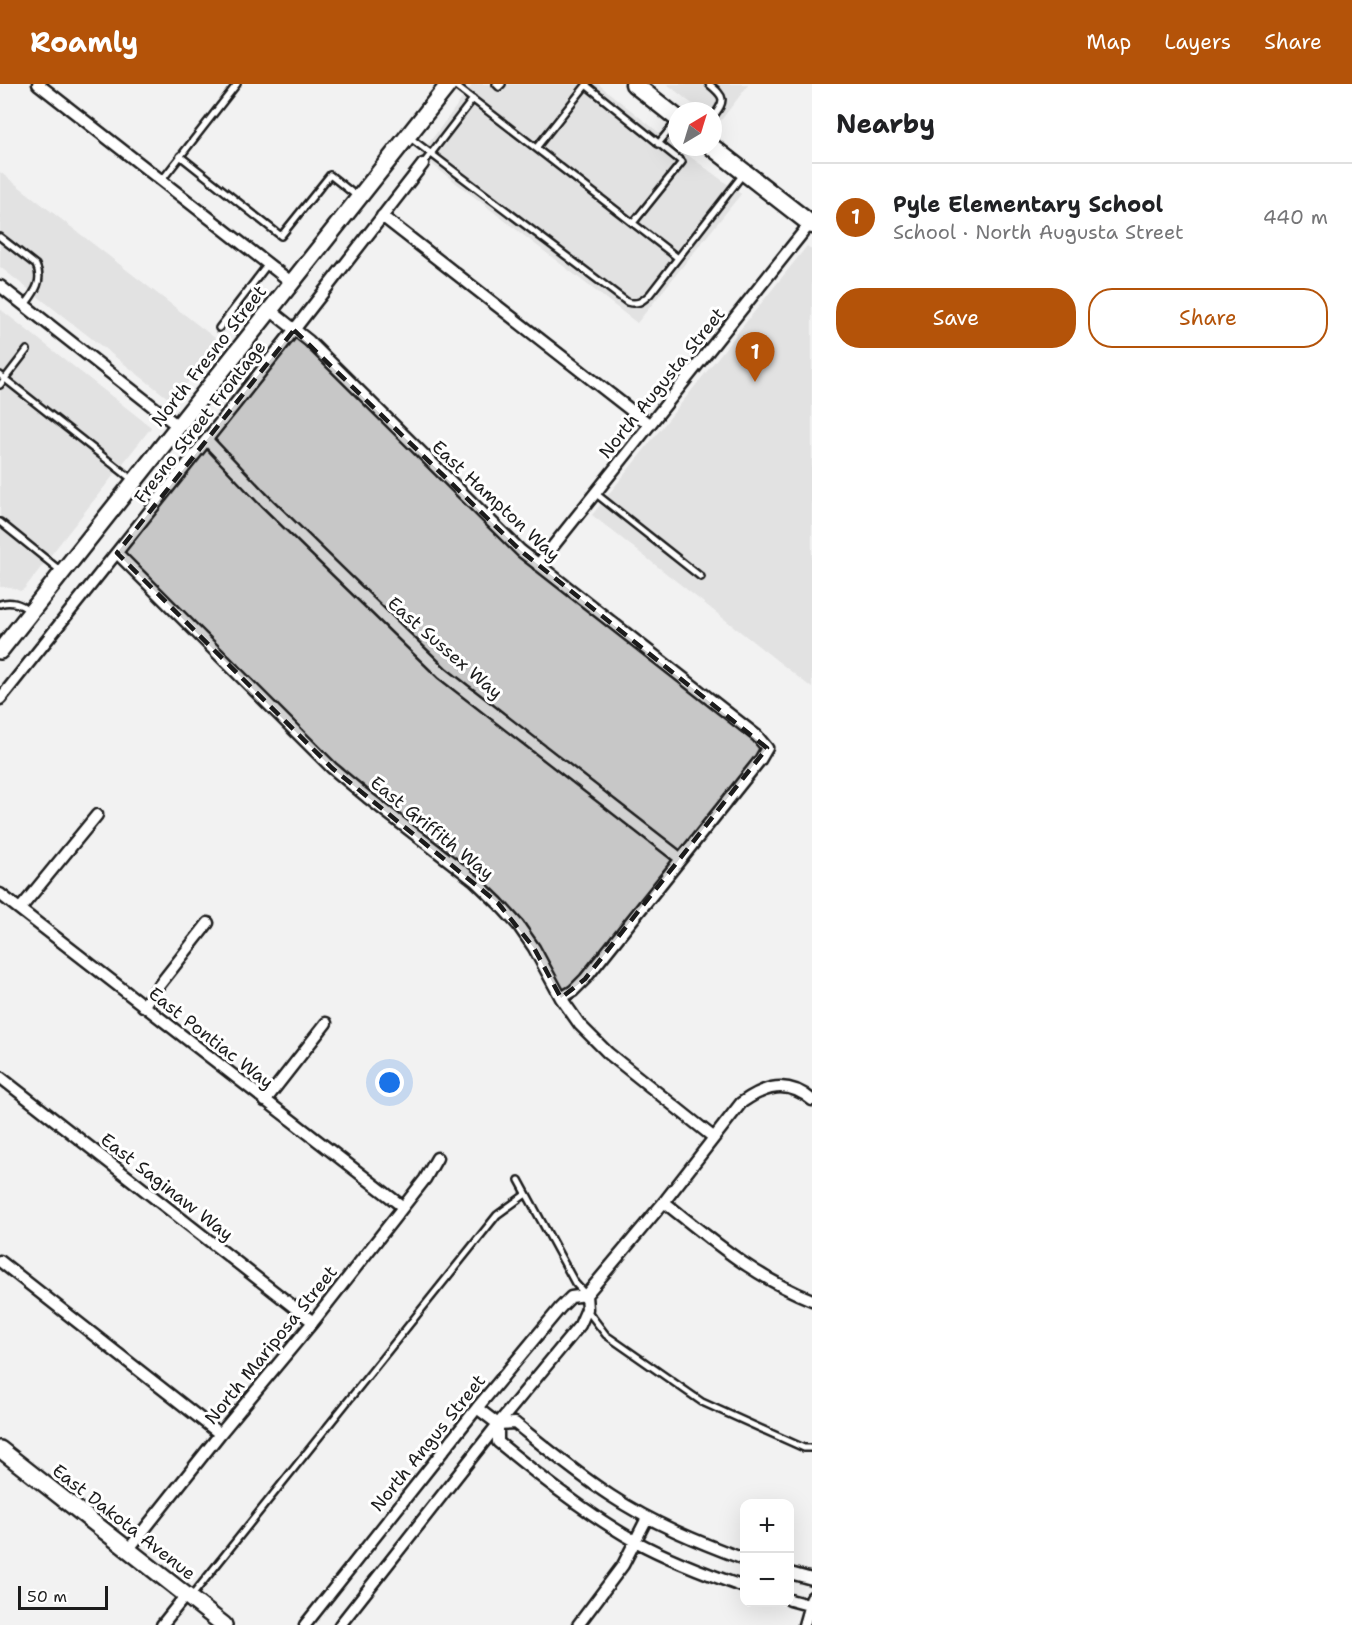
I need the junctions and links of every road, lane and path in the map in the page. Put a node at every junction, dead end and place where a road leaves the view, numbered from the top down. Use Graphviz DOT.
graph roads {
  1 [pos="38,84"];
  2 [pos="237,84"];
  3 [pos="451,84"];
  4 [pos="496,84"];
  5 [pos="502,84"];
  6 [pos="634,84"];
  7 [pos="709,84"];
  8 [pos="586,85"];
  9 [pos="473,99"];
  10 [pos="722,102"];
  11 [pos="668,112"];
  12 [pos="668,131"];
  13 [pos="408,136"];
  14 [pos="658,144"];
  15 [pos="536,148"];
  16 [pos="431,154"];
  17 [pos="722,155"];
  18 [pos="180,156"];
  19 [pos="423,164"];
  20 [pos="744,172"];
  21 [pos="162,180"];
  22 [pos="359,198"];
  23 [pos="382,216"];
  24 [pos="811,223"];
  25 [pos="633,224"];
  26 [pos="0,237"];
  27 [pos="678,258"];
  28 [pos="268,264"];
  29 [pos="291,282"];
  30 [pos="0,286"];
  31 [pos="25,305"];
  32 [pos="270,310"];
  33 [pos="219,328"];
  34 [pos="294,330"];
  35 [pos="27,350"];
  36 [pos="2,377"];
  37 [pos="0,385"];
  38 [pos="650,425"];
  39 [pos="179,427"];
  40 [pos="207,440"];
  41 [pos="135,482"];
  42 [pos="595,493"];
  43 [pos="0,522"];
  44 [pos="117,553"];
  45 [pos="538,565"];
  46 [pos="63,572"];
  47 [pos="701,578"];
  48 [pos="0,604"];
  49 [pos="32,611"];
  50 [pos="0,651"];
  51 [pos="0,699"];
  52 [pos="97,814"];
  53 [pos="681,859"];
  54 [pos="0,894"];
  55 [pos="20,909"];
  56 [pos="208,923"];
  57 [pos="561,998"];
  58 [pos="143,1006"];
  59 [pos="326,1023"];
  60 [pos="0,1077"];
  61 [pos="812,1100"];
  62 [pos="265,1101"];
  63 [pos="713,1137"];
  64 [pos="437,1158"];
  65 [pos="519,1180"];
  66 [pos="526,1194"];
  67 [pos="664,1202"];
  68 [pos="403,1207"];
  69 [pos="0,1261"];
  70 [pos="586,1295"];
  71 [pos="812,1300"];
  72 [pos="587,1309"];
  73 [pos="313,1322"];
  74 [pos="477,1408"];
  75 [pos="498,1424"];
  76 [pos="220,1434"];
  77 [pos="812,1448"];
  78 [pos="0,1449"];
  79 [pos="647,1518"];
  80 [pos="636,1541"];
  81 [pos="128,1550"];
  82 [pos="740,1558"];
  83 [pos="794,1574"];
  84 [pos="812,1579"];
  85 [pos="740,1586"];
  86 [pos="188,1597"];
  87 [pos="794,1601"];
  88 [pos="811,1603"];
  89 [pos="162,1625"];
  90 [pos="224,1625"];
  91 [pos="305,1625"];
  92 [pos="340,1625"];
  93 [pos="578,1625"];
  94 [pos="804,1625"];
  1 -- 21 [label="street"];
  2 -- 18 [label="lane"];
  3 -- 9 [label="lane"];
  3 -- 13 [label="main road, North Fresno Street"];
  4 -- 5 [label="lane"];
  6 -- 11 [label="main road"];
  7 -- 10 [label="lane"];
  8 -- 14 [label="lane"];
  8 -- 15 [label="lane"];
  9 -- 15 [label="lane"];
  9 -- 16 [label="lane"];
  12 -- 14 [label="lane"];
  13 -- 16 [label="lane"];
  13 -- 22 [label="main road, North Fresno Street"];
  14 -- 25 [label="lane"];
  15 -- 25 [label="lane"];
  16 -- 19 [label="lane"];
  16 -- 27 [label="lane"];
  17 -- 20 [label="main road"];
  18 -- 21 [label="lane"];
  18 -- 22 [label="lane"];
  19 -- 23 [label="street, Fresno Street Frontage"];
  20 -- 24 [label="main road"];
  20 -- 27 [label="lane"];
  21 -- 28 [label="street"];
  22 -- 29 [label="main road, North Fresno Street"];
  23 -- 34 [label="street, Fresno Street Frontage"];
  23 -- 38 [label="street"];
  24 -- 38 [label="street, North Augusta Street"];
  25 -- 27 [label="lane"];
  26 -- 31 [label="lane"];
  28 -- 29 [label="street"];
  28 -- 33 [label="lane"];
  29 -- 32 [label="main road, North Fresno Street"];
  30 -- 31 [label="street"];
  31 -- 39 [label="street"];
  32 -- 34 [label="street, East Hampton Way"];
  32 -- 39 [label="main road, North Fresno Street"];
  34 -- 40 [label="street, Fresno Street Frontage"];
  34 -- 45 [label="street, East Hampton Way"];
  35 -- 36 [label="lane"];
  36 -- 37 [label="lane"];
  36 -- 41 [label="lane"];
  38 -- 42 [label="street, North Augusta Street"];
  39 -- 41 [label="main road, North Fresno Street"];
  40 -- 44 [label="street, Fresno Street Frontage"];
  40 -- 53 [label="street, East Sussex Way"];
  41 -- 46 [label="main road, North Fresno Street"];
  42 -- 45 [label="street, North Augusta Street"];
  42 -- 47 [label="lane"];
  43 -- 46 [label="lane"];
  44 -- 51 [label="street, Fresno Street Frontage"];
  44 -- 57 [label="street, East Griffith Way"];
  45 -- 53 [label="street, East Hampton Way"];
  46 -- 49 [label="main road, North Fresno Street"];
  48 -- 49 [label="lane"];
  49 -- 50 [label="main road, North Fresno Street"];
  52 -- 55 [label="street"];
  53 -- 57 [label="street"];
  54 -- 55 [label="street, East Pontiac Way"];
  55 -- 58 [label="street, East Pontiac Way"];
  56 -- 58 [label="street"];
  57 -- 63 [label="street, East Griffith Way"];
  58 -- 62 [label="street, East Pontiac Way"];
  59 -- 62 [label="street"];
  60 -- 73 [label="street, East Saginaw Way"];
  61 -- 63 [label="street, North Angus Street"];
  62 -- 68 [label="street, East Pontiac Way"];
  63 -- 67 [label="street, North Angus Street"];
  64 -- 68 [label="street, North Mariposa Street"];
  65 -- 66 [label="lane"];
  66 -- 70 [label="lane"];
  66 -- 86 [label="lane"];
  67 -- 70 [label="street, North Angus Street"];
  67 -- 71 [label="street"];
  68 -- 73 [label="street, North Mariposa Street"];
  69 -- 76 [label="street"];
  70 -- 72 [label="street"];
  70 -- 74 [label="street, North Angus Street"];
  72 -- 75 [label="street"];
  72 -- 77 [label="lane"];
  73 -- 76 [label="street, North Mariposa Street"];
  74 -- 75 [label="street"];
  74 -- 91 [label="street, North Angus Street"];
  75 -- 79 [label="street"];
  75 -- 80 [label="street"];
  75 -- 92 [label="street"];
  76 -- 81 [label="street, North Mariposa Street"];
  78 -- 81 [label="main road, East Dakota Avenue"];
  79 -- 80 [label="street"];
  79 -- 82 [label="street"];
  80 -- 85 [label="street"];
  80 -- 93 [label="street"];
  81 -- 86 [label="main road, East Dakota Avenue"];
  83 -- 84 [label="street"];
  86 -- 89 [label="street"];
  86 -- 90 [label="main road, East Dakota Avenue"];
  87 -- 88 [label="street"];
  88 -- 94 [label="street"];
}
